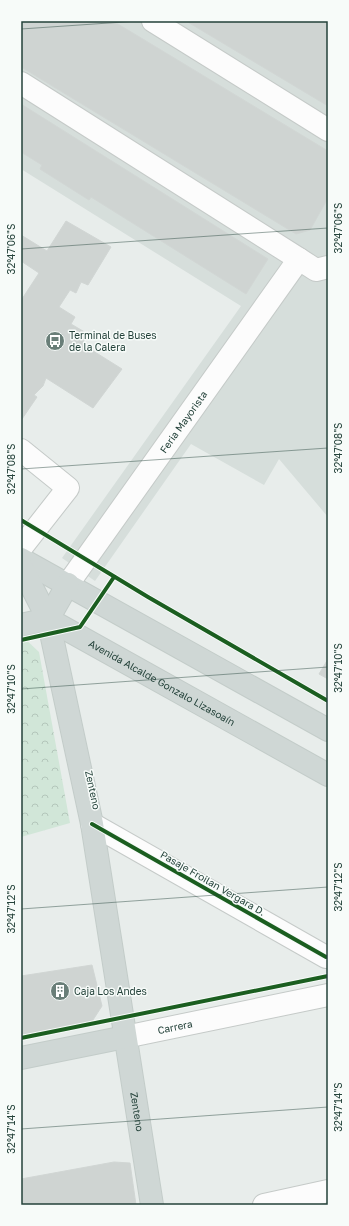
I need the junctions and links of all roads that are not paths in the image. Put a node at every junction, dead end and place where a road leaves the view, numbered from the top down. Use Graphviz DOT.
graph roads {
  1 [pos="153,21"];
  2 [pos="21,83"];
  3 [pos="328,130"];
  4 [pos="299,259"];
  5 [pos="328,267"];
  6 [pos="21,450"];
  7 [pos="21,548"];
  8 [pos="21,558"];
  9 [pos="21,566"];
  10 [pos="68,584"];
  11 [pos="48,618"];
  12 [pos="21,625"];
  13 [pos="328,730"];
  14 [pos="328,775"];
  15 [pos="92,824"];
  16 [pos="326,957"];
  17 [pos="328,995"];
  18 [pos="125,1037"];
  19 [pos="21,1058"];
  20 [pos="328,1191"];
  21 [pos="152,1205"];
  22 [pos="264,1205"];
  1 -- 3 [label="street"];
  2 -- 4 [label="street"];
  4 -- 5 [label="street"];
  4 -- 10 [label="street, Feria Mayorista"];
  6 -- 7 [label="street"];
  8 -- 10 [label="main road"];
  9 -- 11 [label="main road"];
  10 -- 11 [label="main road"];
  10 -- 13 [label="main road"];
  11 -- 12 [label="main road"];
  11 -- 14 [label="main road, Avenida Alcalde Gonzalo Lizasoaín"];
  11 -- 15 [label="main road, Zenteno"];
  15 -- 16 [label="street, Pasaje Froilan Vergara D."];
  15 -- 18 [label="main road, Zenteno"];
  17 -- 18 [label="street, Carrera"];
  18 -- 19 [label="main road, Carrera"];
  18 -- 21 [label="main road, Zenteno"];
  20 -- 22 [label="street"];
}
